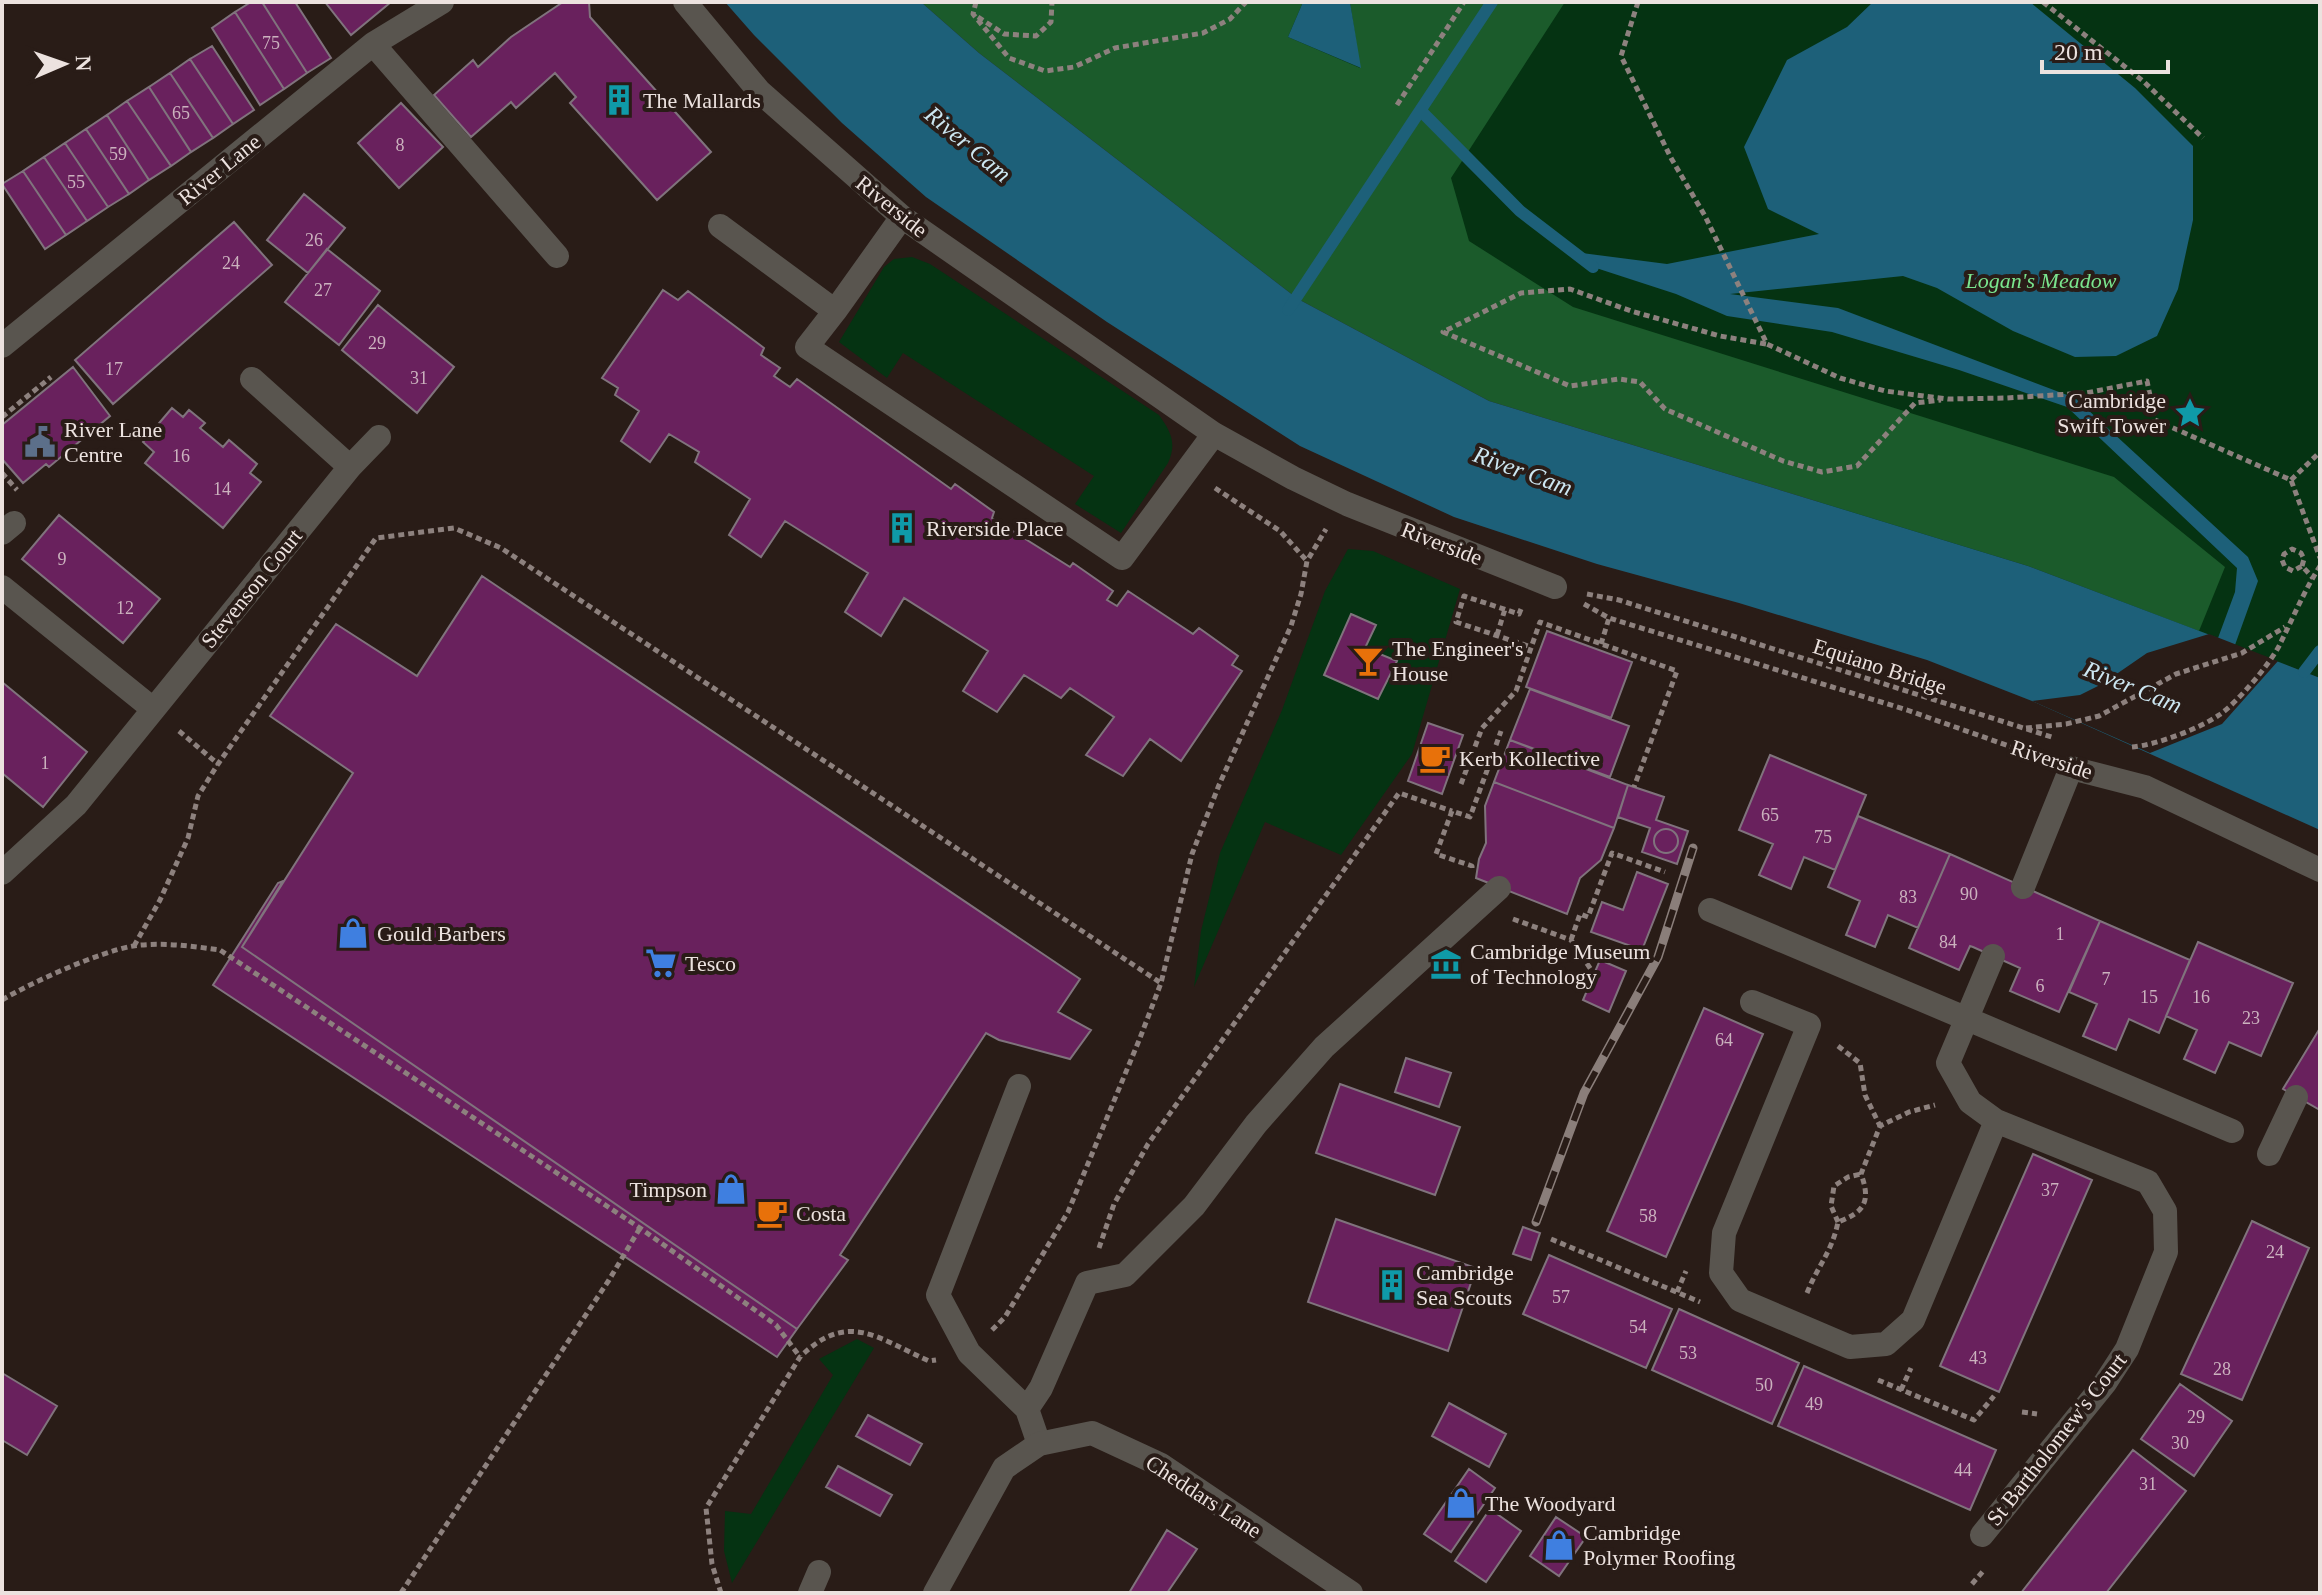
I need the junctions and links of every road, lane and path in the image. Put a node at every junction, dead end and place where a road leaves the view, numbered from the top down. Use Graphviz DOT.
graph roads {
  1 [pos="442,2"];
  2 [pos="685,2"];
  3 [pos="976,2"];
  4 [pos="1052,2"];
  5 [pos="1246,2"];
  6 [pos="1464,2"];
  7 [pos="1638,2"];
  8 [pos="2043,2"];
  9 [pos="973,14"];
  10 [pos="373,44"];
  11 [pos="1397,105"];
  12 [pos="2203,138"];
  13 [pos="902,217"];
  14 [pos="720,226"];
  15 [pos="557,256"];
  16 [pos="835,311"];
  17 [pos="1767,344"];
  18 [pos="2,346"];
  19 [pos="51,377"];
  20 [pos="252,379"];
  21 [pos="1948,399"];
  22 [pos="2,417"];
  23 [pos="1214,434"];
  24 [pos="379,437"];
  25 [pos="2320,452"];
  26 [pos="350,467"];
  27 [pos="1188,471"];
  28 [pos="2291,480"];
  29 [pos="2320,558"];
  30 [pos="1307,561"];
  31 [pos="2302,566"];
  32 [pos="2320,566"];
  33 [pos="2313,578"];
  34 [pos="2,587"];
  35 [pos="1555,587"];
  36 [pos="1521,608"];
  37 [pos="1505,609"];
  38 [pos="1609,618"];
  39 [pos="2287,626"];
  40 [pos="1497,635"];
  41 [pos="1601,644"];
  42 [pos="1531,647"];
  43 [pos="153,709"];
  44 [pos="2021,728"];
  45 [pos="1501,731"];
  46 [pos="2064,741"];
  47 [pos="2130,747"];
  48 [pos="1471,759"];
  49 [pos="218,764"];
  50 [pos="1489,765"];
  51 [pos="2071,768"];
  52 [pos="1461,784"];
  53 [pos="1634,787"];
  54 [pos="1452,811"];
  55 [pos="1436,854"];
  56 [pos="2320,870"];
  57 [pos="3,871"];
  58 [pos="1665,872"];
  59 [pos="2023,887"];
  60 [pos="1499,888"];
  61 [pos="1478,907"];
  62 [pos="1710,910"];
  63 [pos="1571,940"];
  64 [pos="134,946"];
  65 [pos="1993,956"];
  66 [pos="1594,974"];
  67 [pos="1161,983"];
  68 [pos="2,1000"];
  69 [pos="1752,1002"];
  70 [pos="1966,1018"];
  71 [pos="1860,1063"];
  72 [pos="1019,1086"];
  73 [pos="2296,1097"];
  74 [pos="1940,1103"];
  75 [pos="1996,1121"];
  76 [pos="1880,1126"];
  77 [pos="2232,1131"];
  78 [pos="2269,1154"];
  79 [pos="1861,1174"];
  80 [pos="1838,1222"];
  81 [pos="640,1228"];
  82 [pos="1087,1283"];
  83 [pos="1804,1302"];
  84 [pos="800,1357"];
  85 [pos="1914,1361"];
  86 [pos="1901,1390"];
  87 [pos="1027,1409"];
  88 [pos="2022,1412"];
  89 [pos="2049,1415"];
  90 [pos="1039,1444"];
  91 [pos="1982,1535"];
  92 [pos="1992,1559"];
  93 [pos="1972,1584"];
  94 [pos="401,1593"];
  95 [pos="935,1593"];
  96 [pos="1351,1593"];
  1 -- 10 [label="street, River Lane"];
  2 -- 13 [label="street, Riverside"];
  3 -- 9 [label="path"];
  4 -- 9 [label="path"];
  5 -- 9 [label="path"];
  6 -- 11 [label="path"];
  7 -- 17 [label="path"];
  8 -- 12 [label="path"];
  10 -- 15 [label="street"];
  10 -- 18 [label="street, River Lane"];
  13 -- 16 [label="street"];
  13 -- 23 [label="street, Riverside"];
  14 -- 16 [label="street"];
  16 -- 27 [label="street"];
  17 -- 21 [label="path"];
  17 -- 21 [label="path"];
  19 -- 22 [label="path"];
  20 -- 26 [label="street"];
  21 -- 28 [label="path"];
  23 -- 27 [label="street"];
  23 -- 35 [label="street, Riverside"];
  24 -- 26 [label="street, Stevenson Court"];
  25 -- 28 [label="path"];
  26 -- 43 [label="street, Stevenson Court"];
  27 -- 30 [label="path"];
  28 -- 29 [label="path"];
  31 -- 31 [label="path"];
  31 -- 33 [label="path"];
  32 -- 33 [label="path"];
  33 -- 39 [label="path"];
  34 -- 43 [label="street"];
  35 -- 38 [label="path, Riverside"];
  35 -- 44 [label="path, Equiano Bridge"];
  36 -- 37 [label="path"];
  37 -- 40 [label="path"];
  37 -- 40 [label="path"];
  38 -- 41 [label="path"];
  38 -- 51 [label="path, Riverside"];
  39 -- 44 [label="path, Equiano Bridge"];
  39 -- 47 [label="path"];
  40 -- 42 [label="path"];
  41 -- 42 [label="path"];
  41 -- 53 [label="path"];
  42 -- 48 [label="path"];
  43 -- 49 [label="path"];
  43 -- 57 [label="street, Stevenson Court"];
  44 -- 46 [label="path, Equiano Bridge"];
  45 -- 50 [label="path"];
  48 -- 50 [label="path"];
  48 -- 52 [label="path"];
  49 -- 64 [label="path"];
  49 -- 67 [label="path"];
  50 -- 54 [label="path"];
  51 -- 56 [label="street, Riverside"];
  51 -- 59 [label="street"];
  54 -- 55 [label="path"];
  54 -- 82 [label="path"];
  58 -- 63 [label="path"];
  60 -- 61 [label="street"];
  61 -- 63 [label="path"];
  61 -- 82 [label="street"];
  62 -- 70 [label="street"];
  63 -- 66 [label="path"];
  64 -- 68 [label="path"];
  64 -- 81 [label="path"];
  65 -- 70 [label="street, St Bartholomew's Court"];
  69 -- 75 [label="street"];
  70 -- 75 [label="street, St Bartholomew's Court"];
  70 -- 77 [label="street"];
  71 -- 76 [label="path"];
  72 -- 87 [label="street"];
  73 -- 78 [label="street"];
  74 -- 76 [label="path"];
  75 -- 91 [label="street, St Bartholomew's Court"];
  76 -- 79 [label="path"];
  79 -- 80 [label="path"];
  79 -- 80 [label="path"];
  80 -- 83 [label="path"];
  81 -- 84 [label="path"];
  81 -- 94 [label="path"];
  82 -- 87 [label="street"];
  85 -- 86 [label="path"];
  87 -- 90 [label="street"];
  88 -- 89 [label="path"];
  90 -- 95 [label="street, Cheddars Lane"];
  90 -- 96 [label="street, Cheddars Lane"];
  92 -- 93 [label="path"];
}
